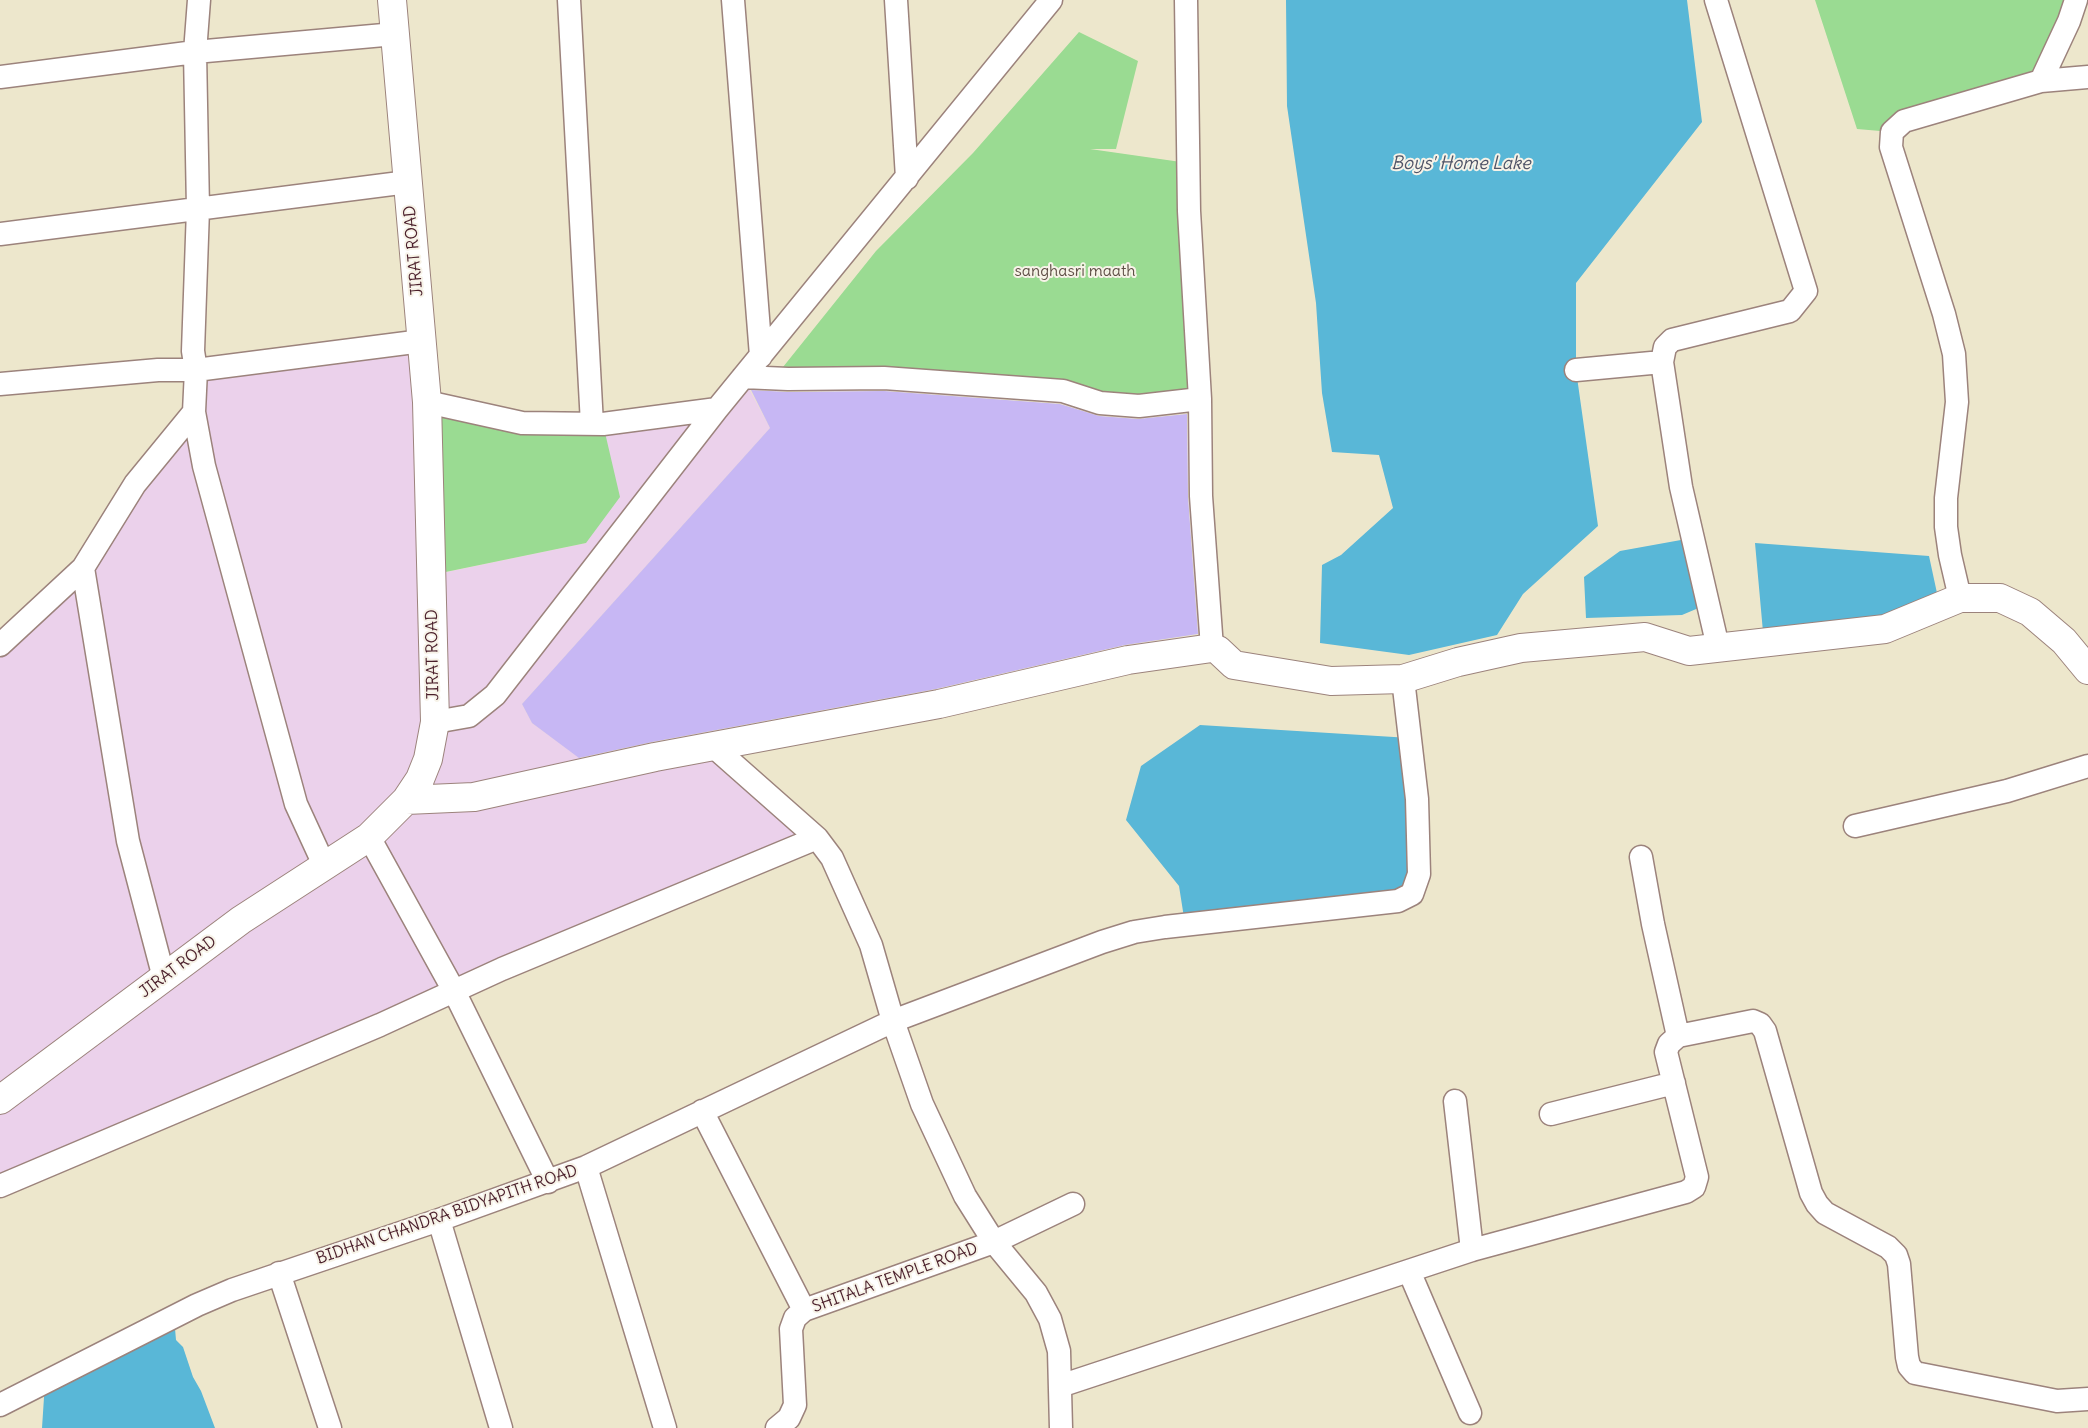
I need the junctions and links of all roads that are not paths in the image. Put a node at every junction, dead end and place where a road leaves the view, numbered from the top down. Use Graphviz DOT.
graph roads {
  1 [pos="199,0"];
  2 [pos="392,0"];
  3 [pos="569,0"];
  4 [pos="733,0"];
  5 [pos="896,0"];
  6 [pos="1051,0"];
  7 [pos="1186,0"];
  8 [pos="1716,0"];
  9 [pos="2076,0"];
  10 [pos="395,34"];
  11 [pos="195,52"];
  12 [pos="0,77"];
  13 [pos="2088,77"];
  14 [pos="2041,81"];
  15 [pos="907,178"];
  16 [pos="408,182"];
  17 [pos="198,209"];
  18 [pos="0,234"];
  19 [pos="422,341"];
  20 [pos="761,356"];
  21 [pos="1662,362"];
  22 [pos="196,370"];
  23 [pos="1576,370"];
  24 [pos="743,377"];
  25 [pos="0,384"];
  26 [pos="1200,399"];
  27 [pos="428,402"];
  28 [pos="717,409"];
  29 [pos="194,412"];
  30 [pos="592,424"];
  31 [pos="83,568"];
  32 [pos="1960,598"];
  33 [pos="0,645"];
  34 [pos="1212,648"];
  35 [pos="1718,648"];
  36 [pos="2088,670"];
  37 [pos="1404,680"];
  38 [pos="435,722"];
  39 [pos="714,747"];
  40 [pos="2088,766"];
  41 [pos="406,800"];
  42 [pos="1855,826"];
  43 [pos="370,837"];
  44 [pos="817,838"];
  45 [pos="1641,857"];
  46 [pos="325,867"];
  47 [pos="164,978"];
  48 [pos="454,991"];
  49 [pos="893,1021"];
  50 [pos="1678,1036"];
  51 [pos="1674,1083"];
  52 [pos="0,1100"];
  53 [pos="1455,1101"];
  54 [pos="702,1111"];
  55 [pos="1551,1114"];
  56 [pos="586,1167"];
  57 [pos="548,1182"];
  58 [pos="0,1186"];
  59 [pos="1073,1204"];
  60 [pos="439,1220"];
  61 [pos="994,1242"];
  62 [pos="1472,1250"];
  63 [pos="1409,1271"];
  64 [pos="279,1273"];
  65 [pos="804,1310"];
  66 [pos="1060,1386"];
  67 [pos="2088,1399"];
  68 [pos="0,1404"];
  69 [pos="1470,1413"];
  70 [pos="330,1428"];
  71 [pos="501,1428"];
  72 [pos="665,1428"];
  73 [pos="777,1428"];
  74 [pos="1061,1428"];
  1 -- 11 [label="street"];
  2 -- 10 [label="street, JIRAT ROAD"];
  3 -- 30 [label="street"];
  4 -- 20 [label="street"];
  5 -- 15 [label="street"];
  6 -- 15 [label="street"];
  7 -- 26 [label="street"];
  8 -- 21 [label="street"];
  9 -- 14 [label="street"];
  10 -- 11 [label="street"];
  10 -- 16 [label="street, JIRAT ROAD"];
  11 -- 12 [label="street"];
  11 -- 17 [label="street"];
  13 -- 14 [label="street"];
  14 -- 32 [label="street"];
  15 -- 20 [label="street"];
  16 -- 17 [label="street"];
  16 -- 19 [label="street, JIRAT ROAD"];
  17 -- 18 [label="street"];
  17 -- 22 [label="street"];
  19 -- 22 [label="street"];
  19 -- 27 [label="street, JIRAT ROAD"];
  20 -- 24 [label="street"];
  21 -- 23 [label="street"];
  21 -- 35 [label="street"];
  22 -- 25 [label="street"];
  22 -- 29 [label="street"];
  24 -- 26 [label="street"];
  24 -- 28 [label="street"];
  26 -- 34 [label="street"];
  27 -- 30 [label="street"];
  27 -- 38 [label="street, JIRAT ROAD"];
  28 -- 30 [label="street"];
  28 -- 38 [label="street"];
  29 -- 31 [label="street"];
  29 -- 46 [label="street"];
  31 -- 33 [label="street"];
  31 -- 47 [label="street"];
  32 -- 35 [label="street"];
  32 -- 36 [label="street"];
  34 -- 37 [label="street"];
  34 -- 39 [label="street"];
  35 -- 37 [label="street"];
  37 -- 49 [label="street, BIDHAN CHANDRA BIDYAPITH ROAD"];
  38 -- 41 [label="street, JIRAT ROAD"];
  39 -- 41 [label="street"];
  39 -- 44 [label="street"];
  40 -- 42 [label="street"];
  41 -- 43 [label="street, JIRAT ROAD"];
  43 -- 46 [label="street, JIRAT ROAD"];
  43 -- 48 [label="street"];
  44 -- 48 [label="street"];
  44 -- 49 [label="street"];
  45 -- 50 [label="street"];
  46 -- 47 [label="street, JIRAT ROAD"];
  47 -- 52 [label="street, JIRAT ROAD"];
  48 -- 57 [label="street"];
  48 -- 58 [label="street"];
  49 -- 54 [label="street, BIDHAN CHANDRA BIDYAPITH ROAD"];
  49 -- 61 [label="street"];
  50 -- 51 [label="street"];
  50 -- 67 [label="street"];
  51 -- 55 [label="street"];
  51 -- 62 [label="street"];
  53 -- 62 [label="street"];
  54 -- 56 [label="street, BIDHAN CHANDRA BIDYAPITH ROAD"];
  54 -- 65 [label="street"];
  56 -- 57 [label="street, BIDHAN CHANDRA BIDYAPITH ROAD"];
  56 -- 72 [label="street"];
  57 -- 60 [label="street, BIDHAN CHANDRA BIDYAPITH ROAD"];
  59 -- 61 [label="street, SHITALA TEMPLE ROAD"];
  60 -- 64 [label="street, BIDHAN CHANDRA BIDYAPITH ROAD"];
  60 -- 71 [label="street"];
  61 -- 65 [label="street, SHITALA TEMPLE ROAD"];
  61 -- 66 [label="street"];
  62 -- 63 [label="street"];
  63 -- 66 [label="street"];
  63 -- 69 [label="street"];
  64 -- 68 [label="street, BIDHAN CHANDRA BIDYAPITH ROAD"];
  64 -- 70 [label="street"];
  65 -- 73 [label="street, SHITALA TEMPLE ROAD"];
  66 -- 74 [label="street"];
}
